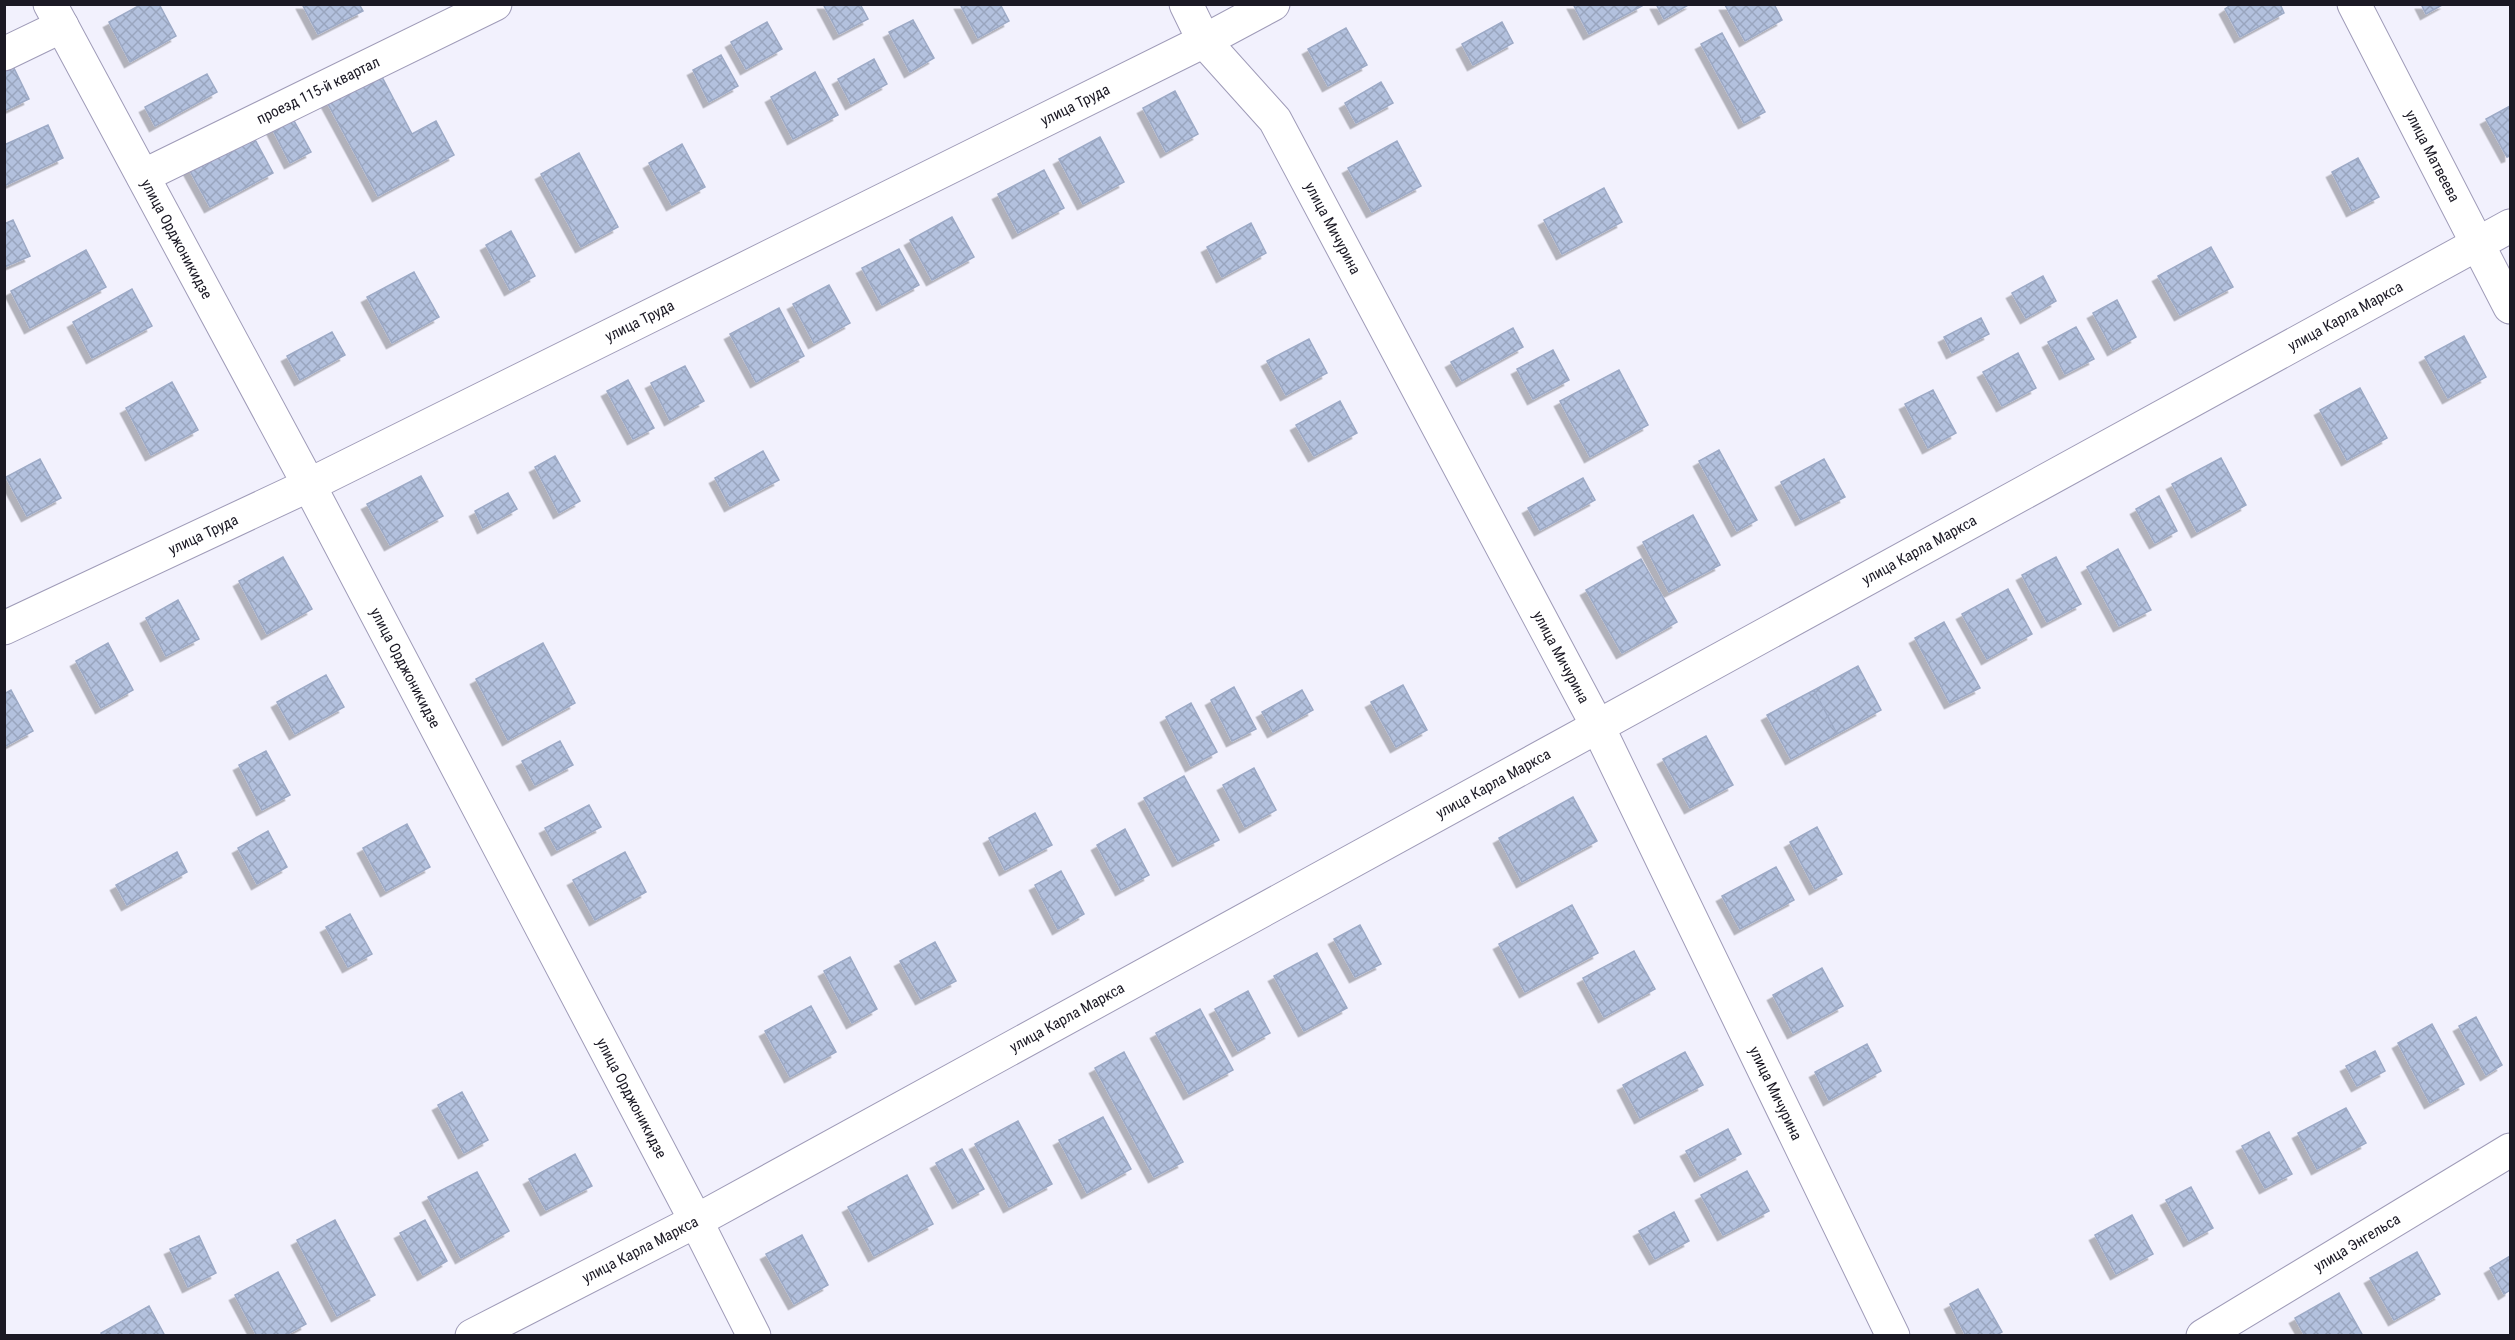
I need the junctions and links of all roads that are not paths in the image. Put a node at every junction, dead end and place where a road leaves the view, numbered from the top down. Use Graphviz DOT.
graph roads {
  1 [pos="495,4"];
  2 [pos="1186,4"];
  3 [pos="1273,4"];
  4 [pos="2354,4"];
  5 [pos="56,15"];
  6 [pos="1204,41"];
  7 [pos="4,54"];
  8 [pos="142,176"];
  9 [pos="2511,226"];
  10 [pos="2478,245"];
  11 [pos="2511,308"];
  12 [pos="309,485"];
  13 [pos="4,628"];
  14 [pos="1597,725"];
  15 [pos="2511,1150"];
  16 [pos="696,1221"];
  17 [pos="472,1335"];
  18 [pos="754,1335"];
  19 [pos="1893,1335"];
  20 [pos="2203,1335"];
  1 -- 8 [label="street, проезд 115-й квартал"];
  2 -- 6 [label="street, улица Мичурина"];
  3 -- 6 [label="street, улица Труда"];
  4 -- 10 [label="street, улица Матвеева"];
  5 -- 7 [label="street"];
  5 -- 8 [label="street, улица Орджоникидзе"];
  6 -- 12 [label="street, улица Труда"];
  6 -- 14 [label="street, улица Мичурина"];
  8 -- 12 [label="street, улица Орджоникидзе"];
  9 -- 10 [label="street, улица Карла Маркса"];
  10 -- 11 [label="street, улица Матвеева"];
  10 -- 14 [label="street, улица Карла Маркса"];
  12 -- 13 [label="street, улица Труда"];
  12 -- 16 [label="street, улица Орджоникидзе"];
  14 -- 16 [label="street, улица Карла Маркса"];
  14 -- 19 [label="street, улица Мичурина"];
  15 -- 20 [label="street, улица Энгельса"];
  16 -- 17 [label="street, улица Карла Маркса"];
  16 -- 18 [label="street, улица Орджоникидзе"];
}
